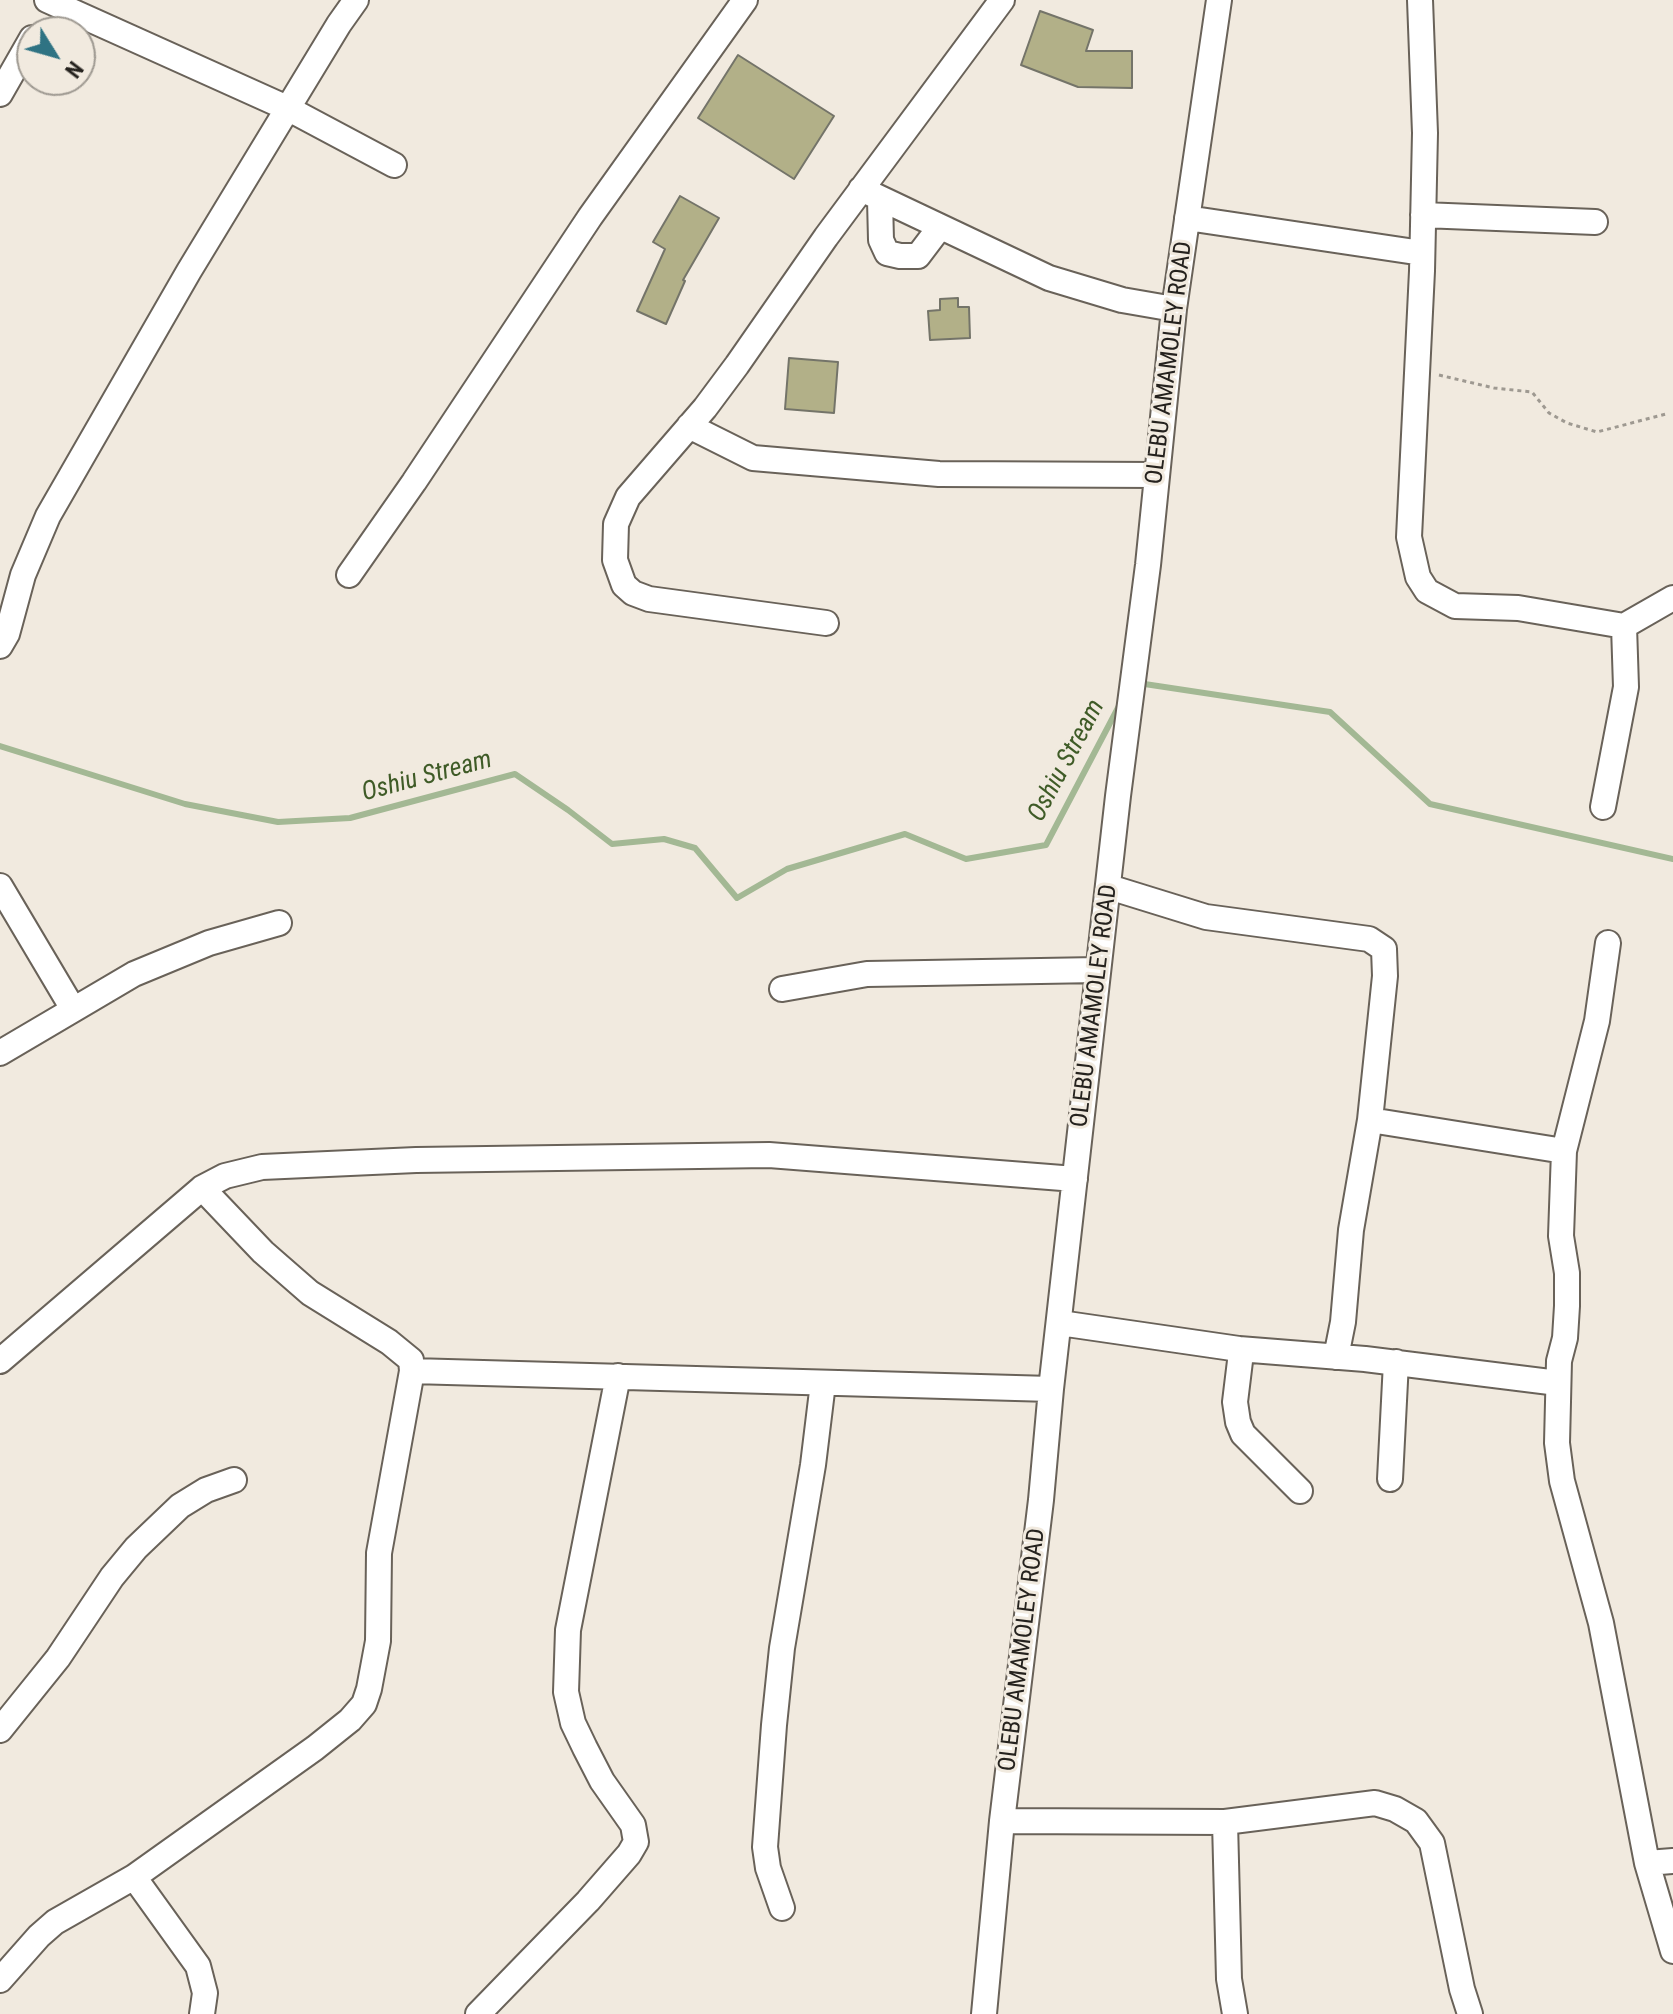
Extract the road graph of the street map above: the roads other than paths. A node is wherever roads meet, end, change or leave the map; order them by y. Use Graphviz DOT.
graph roads {
  1 [pos="356,0"];
  2 [pos="745,0"];
  3 [pos="1002,0"];
  4 [pos="1219,0"];
  5 [pos="1420,0"];
  6 [pos="51,1"];
  7 [pos="16,66"];
  8 [pos="0,94"];
  9 [pos="287,108"];
  10 [pos="394,165"];
  11 [pos="871,194"];
  12 [pos="1423,215"];
  13 [pos="1187,218"];
  14 [pos="1595,222"];
  15 [pos="940,227"];
  16 [pos="1422,253"];
  17 [pos="1174,309"];
  18 [pos="689,426"];
  19 [pos="1157,475"];
  20 [pos="349,575"];
  21 [pos="1673,598"];
  22 [pos="826,623"];
  23 [pos="1624,626"];
  24 [pos="0,646"];
  25 [pos="1603,807"];
  26 [pos="0,886"];
  27 [pos="1109,887"];
  28 [pos="279,923"];
  29 [pos="1608,943"];
  30 [pos="1098,970"];
  31 [pos="782,989"];
  32 [pos="73,1009"];
  33 [pos="0,1053"];
  34 [pos="1370,1120"];
  35 [pos="1564,1151"];
  36 [pos="1075,1179"];
  37 [pos="202,1188"];
  38 [pos="1060,1323"];
  39 [pos="1239,1349"];
  40 [pos="1336,1357"];
  41 [pos="0,1361"];
  42 [pos="1396,1362"];
  43 [pos="412,1371"];
  44 [pos="618,1376"];
  45 [pos="823,1383"];
  46 [pos="1558,1383"];
  47 [pos="1051,1389"];
  48 [pos="1390,1479"];
  49 [pos="234,1480"];
  50 [pos="1300,1491"];
  51 [pos="0,1730"];
  52 [pos="1002,1821"];
  53 [pos="1225,1822"];
  54 [pos="1673,1861"];
  55 [pos="1647,1863"];
  56 [pos="134,1877"];
  57 [pos="782,1908"];
  58 [pos="1673,1951"];
  59 [pos="0,1980"];
  60 [pos="202,2014"];
  61 [pos="478,2014"];
  62 [pos="984,2014"];
  63 [pos="1235,2014"];
  64 [pos="1470,2014"];
  1 -- 9 [label="street"];
  2 -- 20 [label="street"];
  3 -- 11 [label="street"];
  4 -- 13 [label="street, OLEBU AMAMOLEY ROAD"];
  5 -- 12 [label="street"];
  6 -- 9 [label="street"];
  7 -- 8 [label="street"];
  9 -- 10 [label="street"];
  9 -- 24 [label="street"];
  11 -- 15 [label="street"];
  11 -- 15 [label="street"];
  11 -- 18 [label="street"];
  12 -- 14 [label="street"];
  12 -- 16 [label="street"];
  13 -- 16 [label="street"];
  13 -- 17 [label="street, OLEBU AMAMOLEY ROAD"];
  15 -- 17 [label="street"];
  16 -- 23 [label="street"];
  17 -- 19 [label="street, OLEBU AMAMOLEY ROAD"];
  18 -- 19 [label="street"];
  18 -- 22 [label="street"];
  19 -- 27 [label="street, OLEBU AMAMOLEY ROAD"];
  21 -- 23 [label="street"];
  23 -- 25 [label="street"];
  26 -- 32 [label="street"];
  27 -- 30 [label="street, OLEBU AMAMOLEY ROAD"];
  27 -- 34 [label="street"];
  28 -- 32 [label="street"];
  29 -- 35 [label="street"];
  30 -- 31 [label="street"];
  30 -- 36 [label="street, OLEBU AMAMOLEY ROAD"];
  32 -- 33 [label="street"];
  34 -- 35 [label="street"];
  34 -- 40 [label="street"];
  35 -- 46 [label="street"];
  36 -- 37 [label="street"];
  36 -- 38 [label="street, OLEBU AMAMOLEY ROAD"];
  37 -- 41 [label="street"];
  37 -- 43 [label="street"];
  38 -- 39 [label="street"];
  38 -- 47 [label="street, OLEBU AMAMOLEY ROAD"];
  39 -- 40 [label="street"];
  39 -- 50 [label="street"];
  40 -- 42 [label="street"];
  42 -- 46 [label="street"];
  42 -- 48 [label="street"];
  43 -- 44 [label="street"];
  43 -- 56 [label="street"];
  44 -- 45 [label="street"];
  44 -- 61 [label="street"];
  45 -- 47 [label="street"];
  45 -- 57 [label="street"];
  46 -- 55 [label="street"];
  47 -- 52 [label="street, OLEBU AMAMOLEY ROAD"];
  49 -- 51 [label="street"];
  52 -- 53 [label="street"];
  52 -- 62 [label="street, OLEBU AMAMOLEY ROAD"];
  53 -- 63 [label="street"];
  53 -- 64 [label="street"];
  54 -- 55 [label="street"];
  55 -- 58 [label="street"];
  56 -- 59 [label="street"];
  56 -- 60 [label="street"];
}
